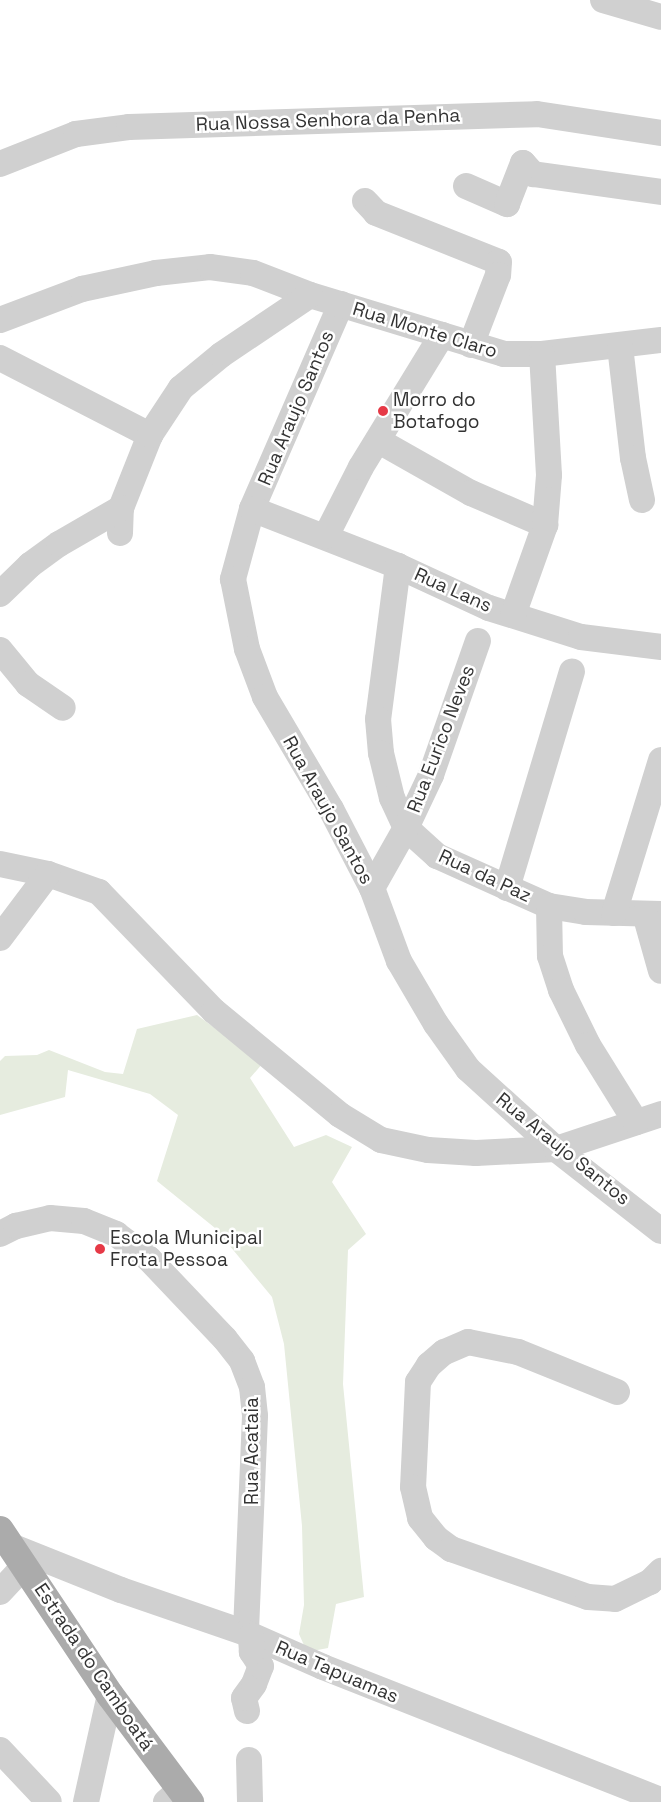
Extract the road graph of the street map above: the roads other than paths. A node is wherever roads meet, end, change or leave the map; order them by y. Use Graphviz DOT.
graph roads {
  1 [pos="606,0"];
  2 [pos="661,17"];
  3 [pos="661,133"];
  4 [pos="0,164"];
  5 [pos="466,186"];
  6 [pos="661,192"];
  7 [pos="365,201"];
  8 [pos="310,295"];
  9 [pos="341,304"];
  10 [pos="0,320"];
  11 [pos="442,334"];
  12 [pos="661,340"];
  13 [pos="471,345"];
  14 [pos="620,346"];
  15 [pos="542,354"];
  16 [pos="0,358"];
  17 [pos="150,435"];
  18 [pos="379,441"];
  19 [pos="642,500"];
  20 [pos="252,509"];
  21 [pos="545,525"];
  22 [pos="326,536"];
  23 [pos="398,566"];
  24 [pos="0,594"];
  25 [pos="513,615"];
  26 [pos="478,641"];
  27 [pos="661,647"];
  28 [pos="0,650"];
  29 [pos="572,672"];
  30 [pos="63,708"];
  31 [pos="661,760"];
  32 [pos="406,828"];
  33 [pos="0,864"];
  34 [pos="48,874"];
  35 [pos="372,888"];
  36 [pos="507,888"];
  37 [pos="550,906"];
  38 [pos="614,914"];
  39 [pos="653,914"];
  40 [pos="0,938"];
  41 [pos="661,971"];
  42 [pos="661,1114"];
  43 [pos="636,1122"];
  44 [pos="556,1149"];
  45 [pos="661,1231"];
  46 [pos="0,1234"];
  47 [pos="617,1392"];
  48 [pos="12,1547"];
  49 [pos="661,1571"];
  50 [pos="0,1592"];
  51 [pos="248,1634"];
  52 [pos="110,1694"];
  53 [pos="249,1698"];
  54 [pos="0,1750"];
  55 [pos="249,1760"];
  56 [pos="179,1798"];
  57 [pos="661,1800"];
  58 [pos="48,1802"];
  59 [pos="86,1802"];
  60 [pos="250,1802"];
  1 -- 2 [label="street"];
  3 -- 4 [label="street, Rua Nossa Senhora da Penha"];
  5 -- 6 [label="street"];
  7 -- 13 [label="street"];
  8 -- 9 [label="street, Rua Monte Claro"];
  8 -- 10 [label="street, Rua Monte Claro"];
  8 -- 17 [label="street"];
  9 -- 11 [label="street, Rua Monte Claro"];
  9 -- 20 [label="street, Rua Araujo Santos"];
  11 -- 13 [label="street, Rua Monte Claro"];
  11 -- 18 [label="street"];
  12 -- 14 [label="street, Rua Monte Claro"];
  13 -- 15 [label="street, Rua Monte Claro"];
  14 -- 15 [label="street, Rua Monte Claro"];
  14 -- 19 [label="street"];
  15 -- 21 [label="street"];
  16 -- 17 [label="street"];
  17 -- 24 [label="street"];
  18 -- 21 [label="street"];
  18 -- 22 [label="street"];
  20 -- 22 [label="street, Rua Lans"];
  20 -- 35 [label="street, Rua Araujo Santos"];
  21 -- 25 [label="street"];
  22 -- 23 [label="street, Rua Lans"];
  23 -- 25 [label="street, Rua Lans"];
  23 -- 32 [label="street, Rua da Paz"];
  25 -- 27 [label="street, Rua Lans"];
  26 -- 32 [label="street, Rua Eurico Neves"];
  28 -- 30 [label="street"];
  29 -- 36 [label="street"];
  31 -- 38 [label="street"];
  32 -- 35 [label="street, Rua Eurico Neves"];
  32 -- 36 [label="street, Rua da Paz"];
  33 -- 34 [label="street"];
  34 -- 40 [label="street"];
  34 -- 44 [label="street"];
  35 -- 44 [label="street, Rua Araujo Santos"];
  36 -- 37 [label="street, Rua da Paz"];
  37 -- 38 [label="street, Rua da Paz"];
  37 -- 43 [label="street"];
  38 -- 39 [label="street, Rua da Paz"];
  39 -- 41 [label="street"];
  42 -- 43 [label="street"];
  43 -- 44 [label="street"];
  44 -- 45 [label="street, Rua Araujo Santos"];
  46 -- 51 [label="street, Rua Acataia"];
  47 -- 49 [label="street"];
  48 -- 50 [label="street"];
  48 -- 51 [label="street, Rua Tapuamas"];
  48 -- 52 [label="main road, Estrada do Camboatá"];
  51 -- 53 [label="street, Rua Acataia"];
  51 -- 57 [label="street, Rua Tapuamas"];
  52 -- 56 [label="main road, Estrada do Camboatá"];
  52 -- 59 [label="street"];
  54 -- 58 [label="street"];
  55 -- 60 [label="street"];
}
